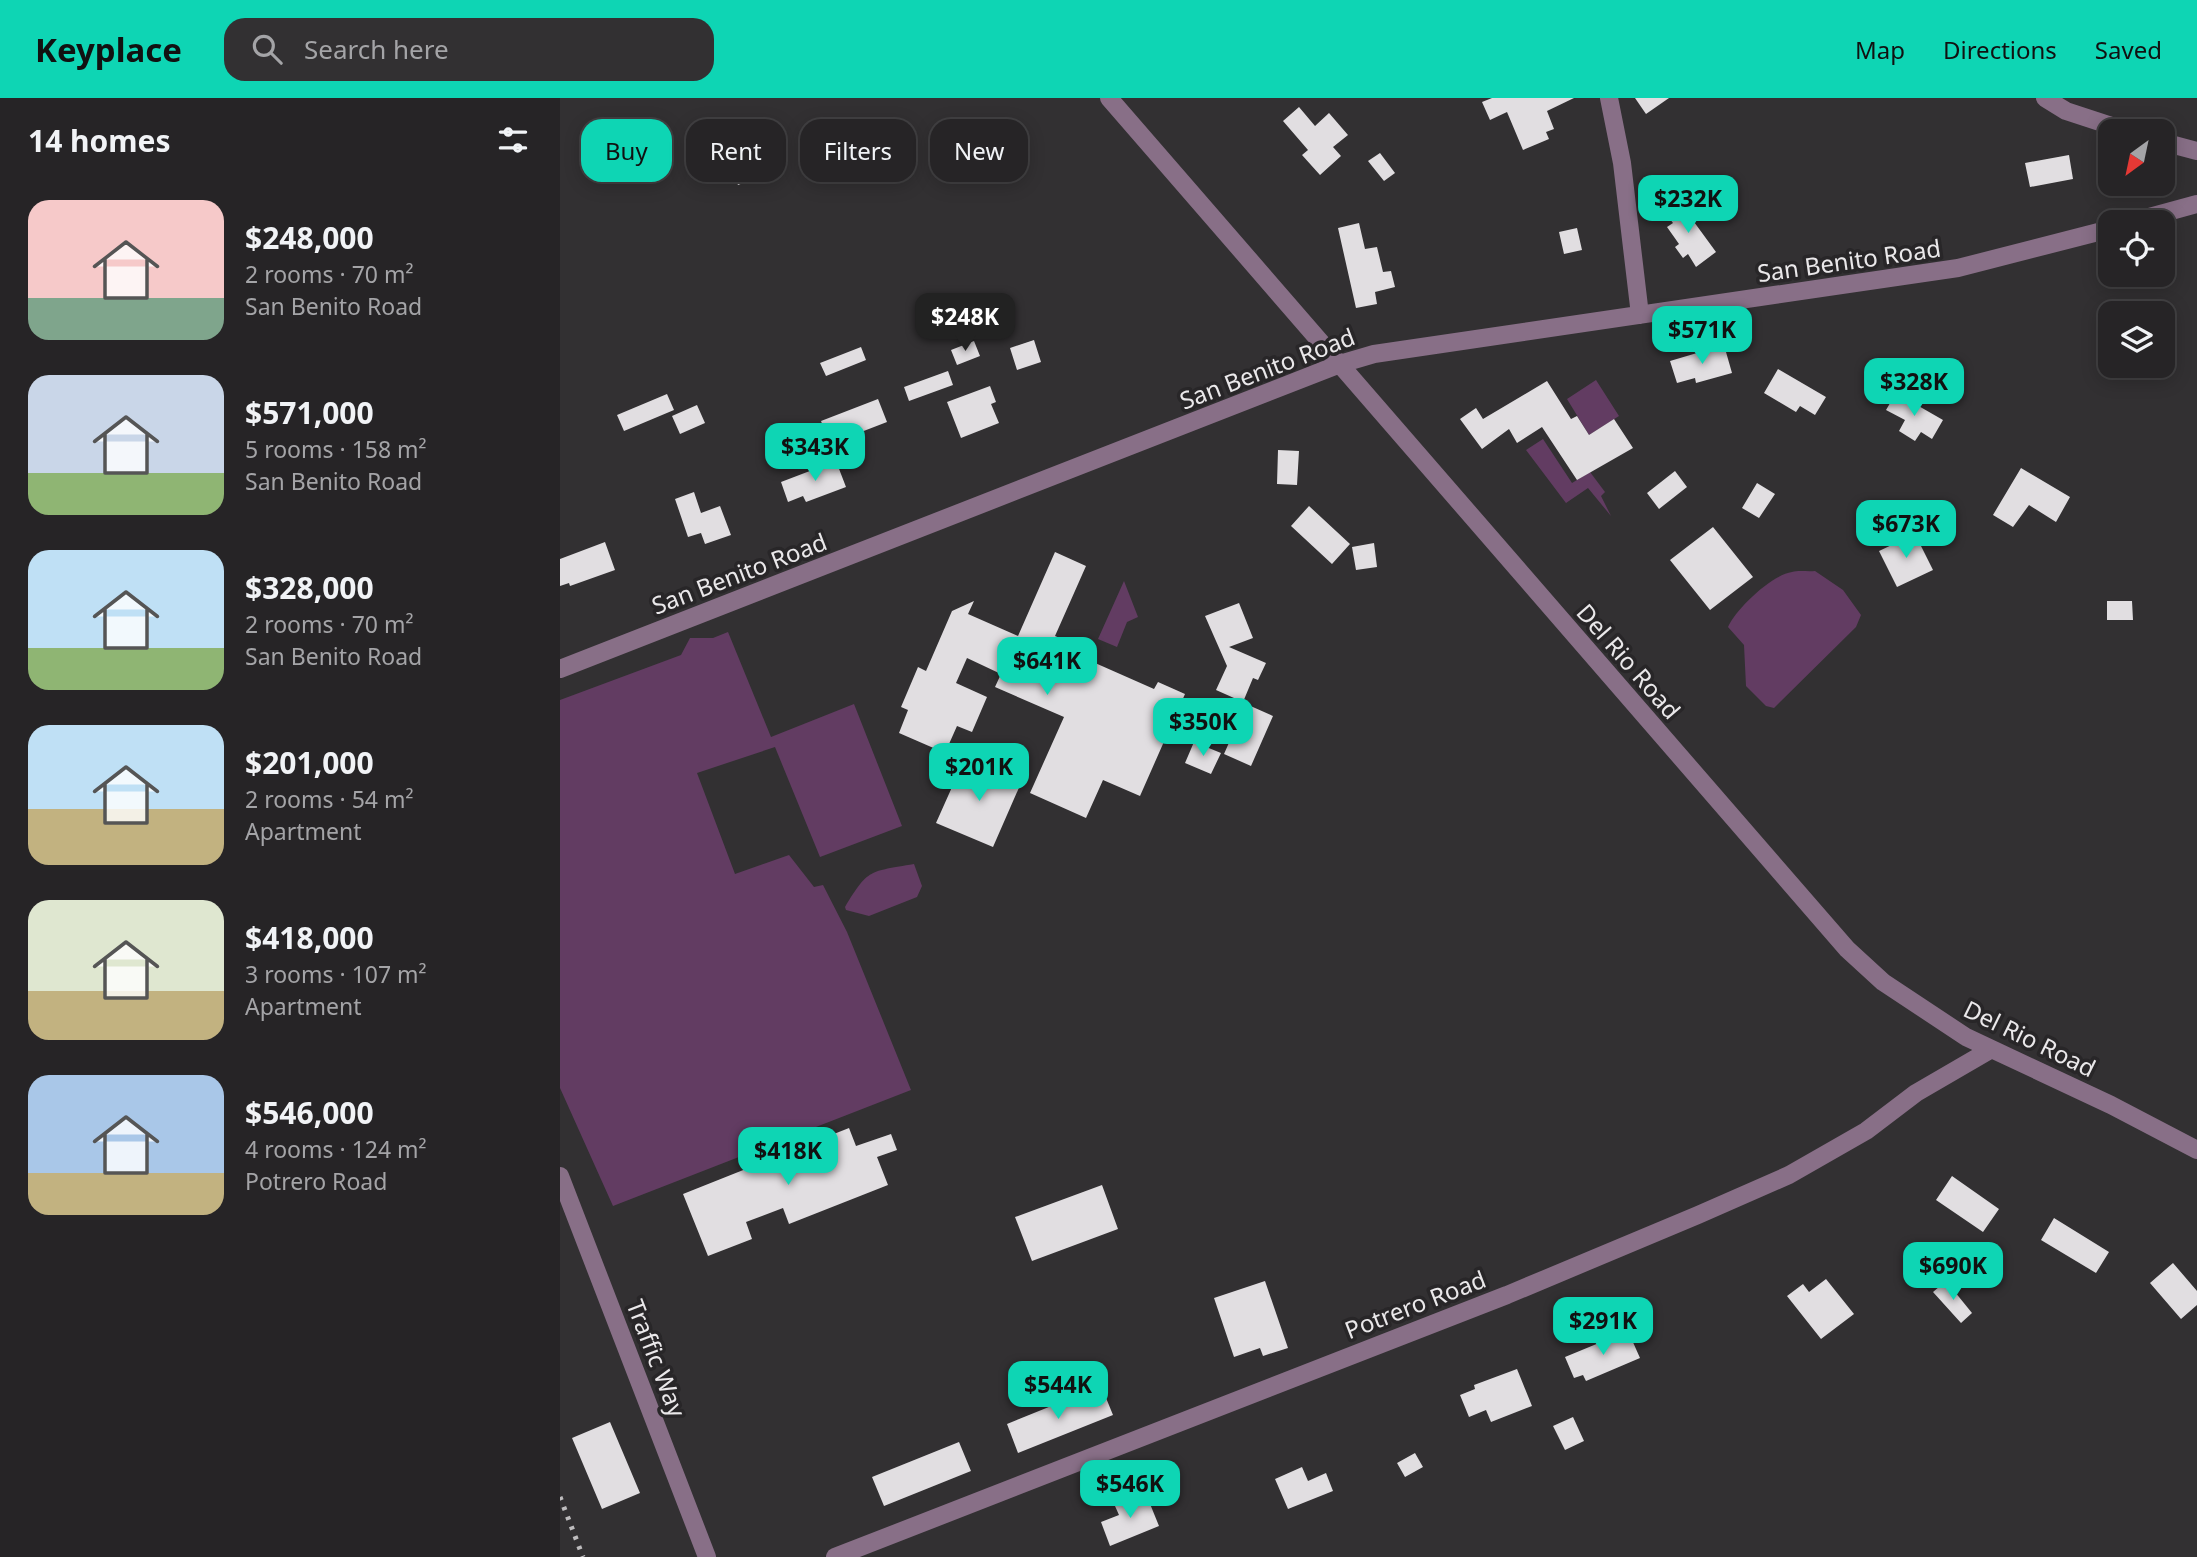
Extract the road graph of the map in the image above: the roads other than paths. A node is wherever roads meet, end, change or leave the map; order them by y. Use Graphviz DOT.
graph roads {
  1 [pos="1109,98"];
  2 [pos="1609,98"];
  3 [pos="2045,98"];
  4 [pos="2098,121"];
  5 [pos="2175,145"];
  6 [pos="2197,151"];
  7 [pos="2197,204"];
  8 [pos="2175,210"];
  9 [pos="2098,232"];
  10 [pos="1640,315"];
  11 [pos="1340,364"];
  12 [pos="560,669"];
  13 [pos="1990,1050"];
  14 [pos="2197,1150"];
  15 [pos="560,1176"];
  16 [pos="707,1557"];
  17 [pos="835,1557"];
  1 -- 11 [label="street, Del Rio Road"];
  2 -- 10 [label="street"];
  3 -- 4 [label="street"];
  5 -- 6 [label="street"];
  7 -- 8 [label="street"];
  9 -- 10 [label="street, San Benito Road"];
  10 -- 11 [label="street, San Benito Road"];
  11 -- 12 [label="street, San Benito Road"];
  11 -- 13 [label="street, Del Rio Road"];
  13 -- 14 [label="street, Del Rio Road"];
  13 -- 17 [label="street, Potrero Road"];
  15 -- 16 [label="street, Traffic Way"];
}
